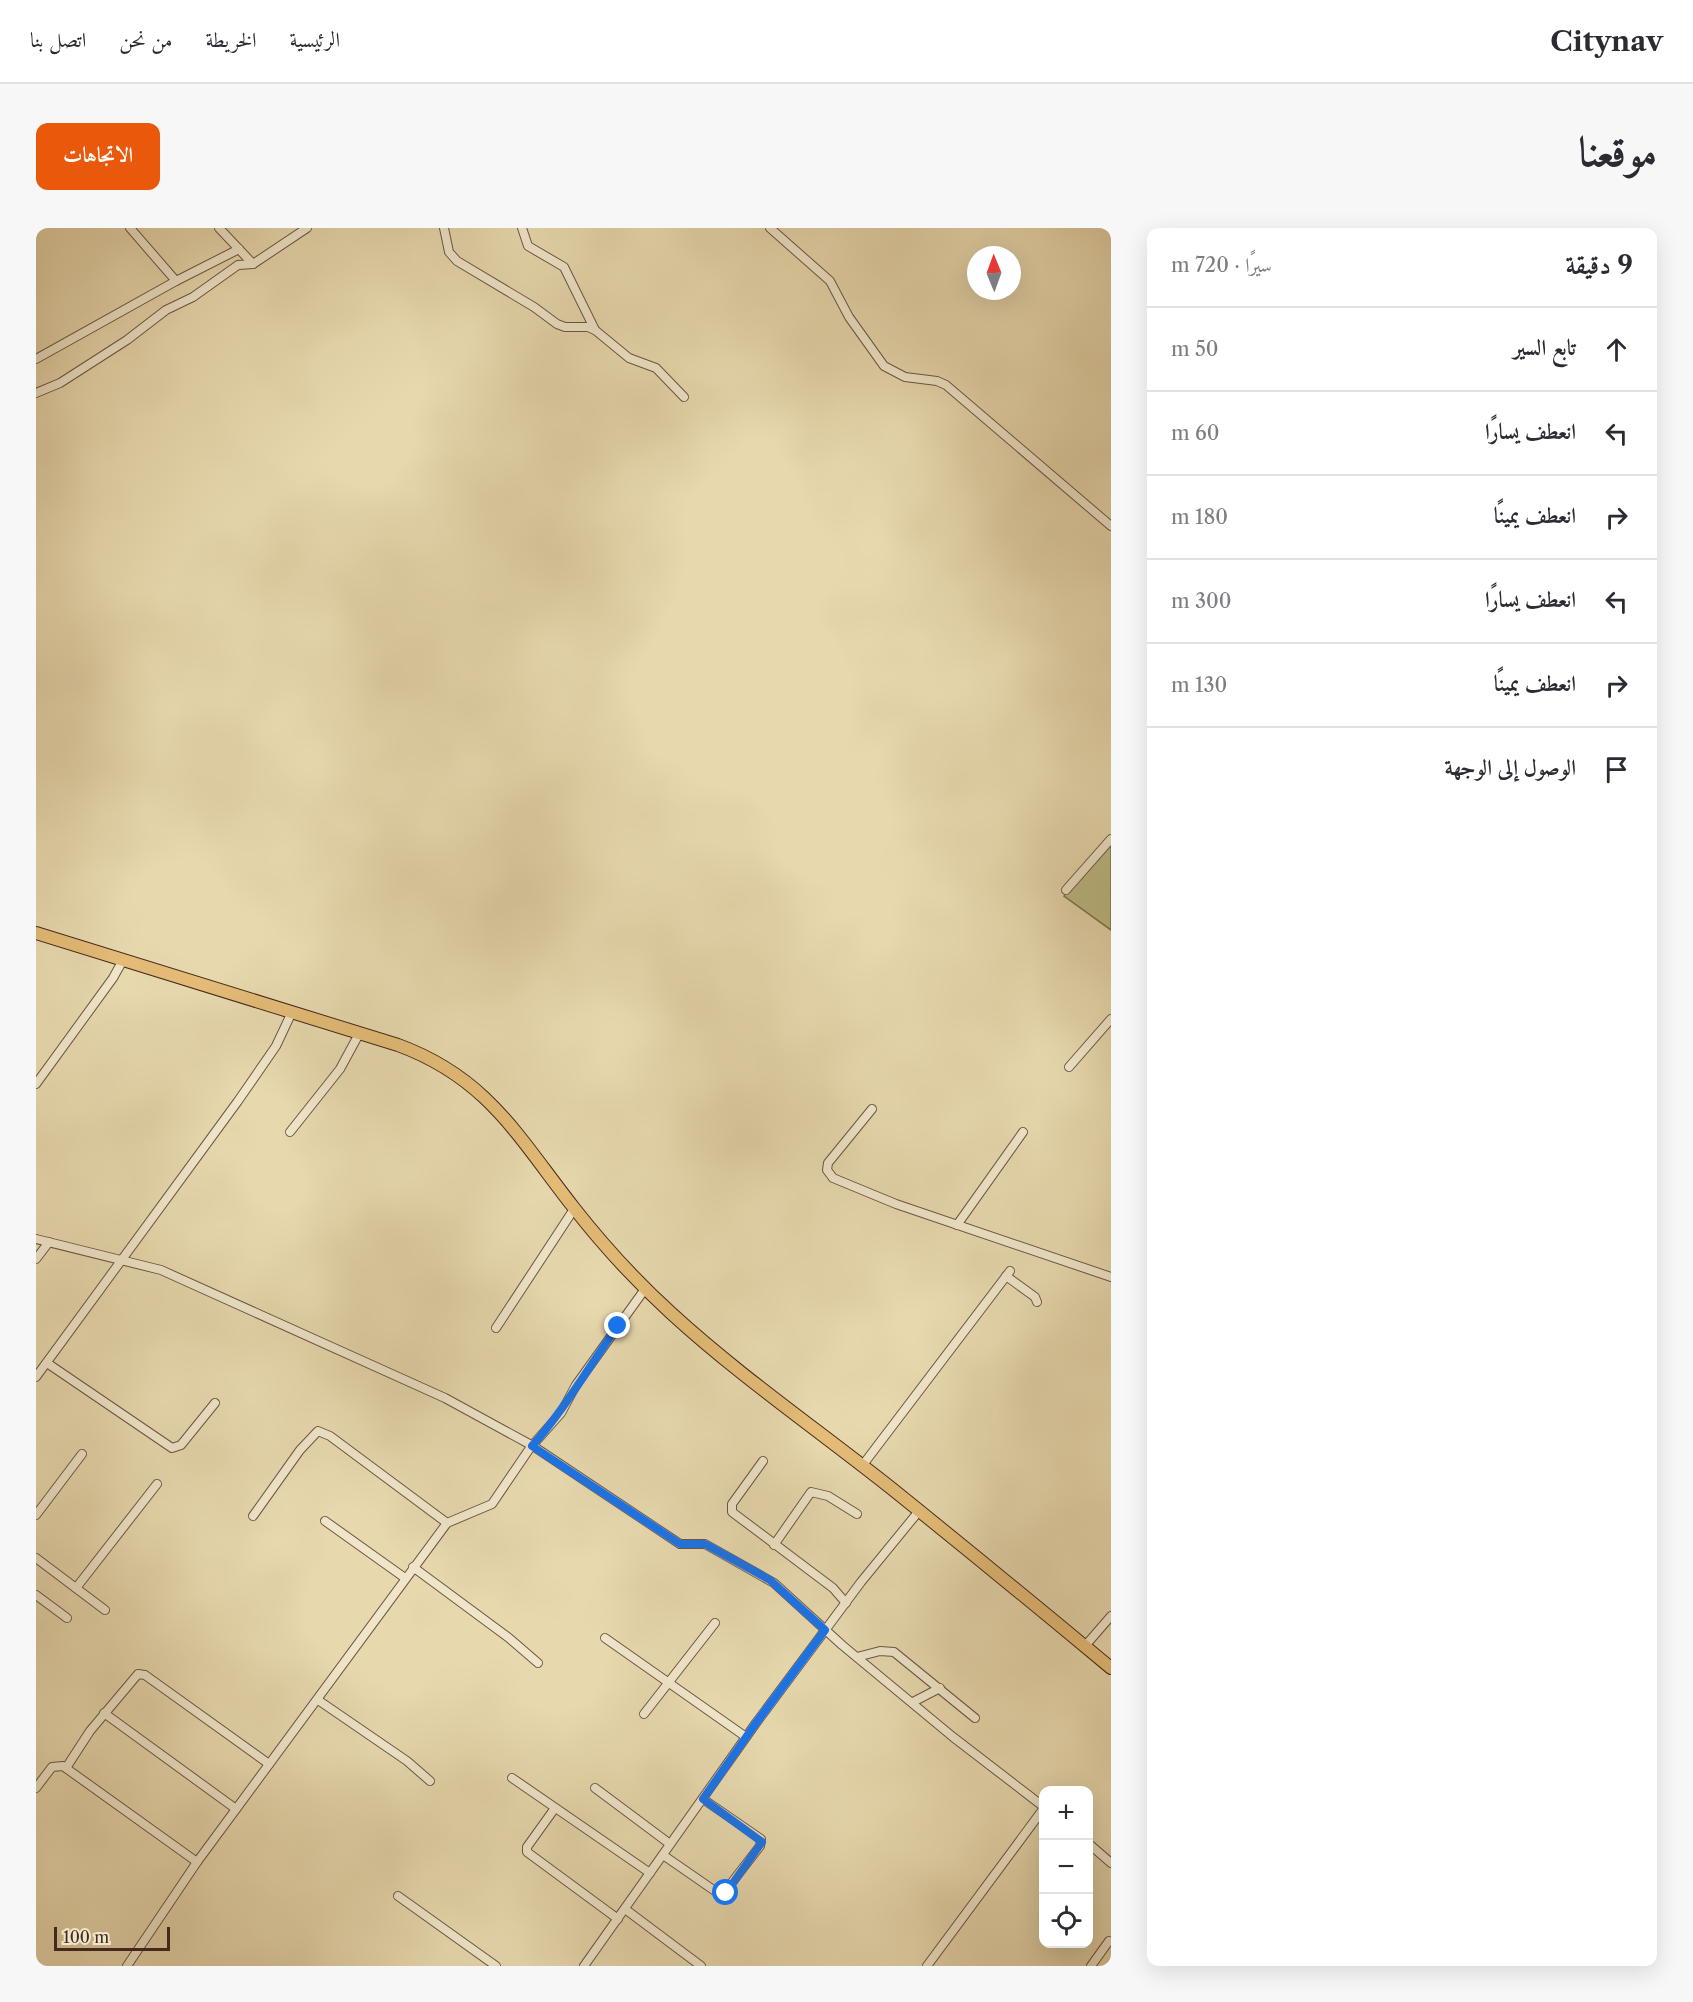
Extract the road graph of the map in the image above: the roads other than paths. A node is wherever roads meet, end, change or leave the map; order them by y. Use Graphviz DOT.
graph roads {
  1 [pos="130,228"];
  2 [pos="219,228"];
  3 [pos="308,228"];
  4 [pos="444,228"];
  5 [pos="522,228"];
  6 [pos="770,228"];
  7 [pos="239,249"];
  8 [pos="253,264"];
  9 [pos="176,280"];
  10 [pos="595,330"];
  11 [pos="36,359"];
  12 [pos="36,393"];
  13 [pos="684,397"];
  14 [pos="1111,526"];
  15 [pos="1111,838"];
  16 [pos="1066,890"];
  17 [pos="36,933"];
  18 [pos="123,960"];
  19 [pos="292,1012"];
  20 [pos="1111,1019"];
  21 [pos="359,1034"];
  22 [pos="1069,1066"];
  23 [pos="36,1084"];
  24 [pos="872,1109"];
  25 [pos="290,1132"];
  26 [pos="1023,1132"];
  27 [pos="574,1209"];
  28 [pos="957,1225"];
  29 [pos="36,1239"];
  30 [pos="49,1242"];
  31 [pos="36,1259"];
  32 [pos="120,1260"];
  33 [pos="1111,1277"];
  34 [pos="645,1289"];
  35 [pos="1037,1302"];
  36 [pos="496,1328"];
  37 [pos="47,1363"];
  38 [pos="36,1377"];
  39 [pos="215,1403"];
  40 [pos="532,1446"];
  41 [pos="82,1454"];
  42 [pos="763,1461"];
  43 [pos="862,1466"];
  44 [pos="158,1484"];
  45 [pos="919,1511"];
  46 [pos="857,1514"];
  47 [pos="36,1515"];
  48 [pos="253,1516"];
  49 [pos="325,1521"];
  50 [pos="447,1523"];
  51 [pos="774,1545"];
  52 [pos="36,1558"];
  53 [pos="413,1568"];
  54 [pos="405,1578"];
  55 [pos="76,1588"];
  56 [pos="36,1595"];
  57 [pos="846,1603"];
  58 [pos="105,1610"];
  59 [pos="1111,1616"];
  60 [pos="67,1618"];
  61 [pos="716,1623"];
  62 [pos="825,1630"];
  63 [pos="605,1638"];
  64 [pos="1084,1646"];
  65 [pos="857,1657"];
  66 [pos="538,1663"];
  67 [pos="1111,1668"];
  68 [pos="668,1682"];
  69 [pos="940,1688"];
  70 [pos="318,1700"];
  71 [pos="913,1702"];
  72 [pos="104,1713"];
  73 [pos="644,1714"];
  74 [pos="975,1718"];
  75 [pos="746,1737"];
  76 [pos="269,1764"];
  77 [pos="66,1768"];
  78 [pos="512,1778"];
  79 [pos="430,1781"];
  80 [pos="36,1788"];
  81 [pos="595,1788"];
  82 [pos="703,1799"];
  83 [pos="1039,1803"];
  84 [pos="555,1808"];
  85 [pos="236,1809"];
  86 [pos="1039,1814"];
  87 [pos="670,1844"];
  88 [pos="1093,1847"];
  89 [pos="663,1855"];
  90 [pos="198,1862"];
  91 [pos="1111,1863"];
  92 [pos="650,1874"];
  93 [pos="398,1896"];
  94 [pos="625,1910"];
  95 [pos="618,1919"];
  96 [pos="1109,1941"];
  97 [pos="1093,1965"];
  98 [pos="127,1966"];
  99 [pos="496,1966"];
  100 [pos="584,1966"];
  101 [pos="701,1966"];
  102 [pos="927,1966"];
  1 -- 9 [label="street"];
  2 -- 7 [label="street"];
  3 -- 8 [label="street"];
  4 -- 10 [label="street"];
  5 -- 10 [label="street"];
  6 -- 14 [label="street"];
  7 -- 8 [label="street"];
  7 -- 9 [label="street"];
  8 -- 12 [label="street"];
  9 -- 11 [label="street"];
  10 -- 13 [label="street"];
  15 -- 16 [label="street"];
  17 -- 18 [label="main road"];
  18 -- 19 [label="main road"];
  18 -- 23 [label="street"];
  19 -- 21 [label="main road"];
  19 -- 32 [label="street"];
  20 -- 22 [label="street"];
  21 -- 25 [label="street"];
  21 -- 27 [label="main road"];
  24 -- 28 [label="street"];
  26 -- 28 [label="street"];
  27 -- 34 [label="main road"];
  27 -- 36 [label="street"];
  28 -- 33 [label="street"];
  29 -- 30 [label="street"];
  30 -- 31 [label="street"];
  30 -- 32 [label="street"];
  32 -- 37 [label="street"];
  32 -- 40 [label="street"];
  34 -- 40 [label="street"];
  34 -- 43 [label="main road"];
  35 -- 43 [label="street"];
  37 -- 38 [label="street"];
  37 -- 39 [label="street"];
  40 -- 50 [label="street"];
  40 -- 62 [label="street"];
  41 -- 47 [label="street"];
  42 -- 51 [label="street"];
  43 -- 45 [label="main road"];
  44 -- 55 [label="street"];
  45 -- 57 [label="street"];
  45 -- 64 [label="main road"];
  46 -- 51 [label="street"];
  48 -- 50 [label="street"];
  49 -- 54 [label="street"];
  50 -- 53 [label="street"];
  51 -- 57 [label="street"];
  52 -- 55 [label="street"];
  53 -- 54 [label="street"];
  53 -- 66 [label="street"];
  54 -- 70 [label="street"];
  55 -- 58 [label="street"];
  56 -- 60 [label="street"];
  57 -- 62 [label="street"];
  59 -- 64 [label="street"];
  61 -- 68 [label="street"];
  62 -- 65 [label="street"];
  62 -- 75 [label="street"];
  63 -- 68 [label="street"];
  64 -- 67 [label="main road"];
  65 -- 69 [label="street"];
  65 -- 71 [label="street"];
  68 -- 73 [label="street"];
  68 -- 75 [label="street"];
  69 -- 71 [label="street"];
  69 -- 74 [label="street"];
  70 -- 76 [label="street"];
  70 -- 79 [label="street"];
  71 -- 83 [label="street"];
  72 -- 76 [label="street"];
  72 -- 77 [label="street"];
  72 -- 85 [label="street"];
  75 -- 82 [label="street"];
  76 -- 85 [label="street"];
  77 -- 80 [label="street"];
  77 -- 90 [label="street"];
  78 -- 84 [label="street"];
  81 -- 87 [label="street"];
  82 -- 87 [label="street"];
  82 -- 89 [label="street"];
  84 -- 92 [label="street"];
  84 -- 95 [label="street"];
  85 -- 90 [label="street"];
  86 -- 102 [label="street"];
  87 -- 89 [label="street"];
  88 -- 91 [label="street"];
  89 -- 92 [label="street"];
  90 -- 98 [label="street"];
  92 -- 94 [label="street"];
  93 -- 99 [label="street"];
  94 -- 95 [label="street"];
  94 -- 101 [label="street"];
  95 -- 100 [label="street"];
  96 -- 97 [label="street"];
}
